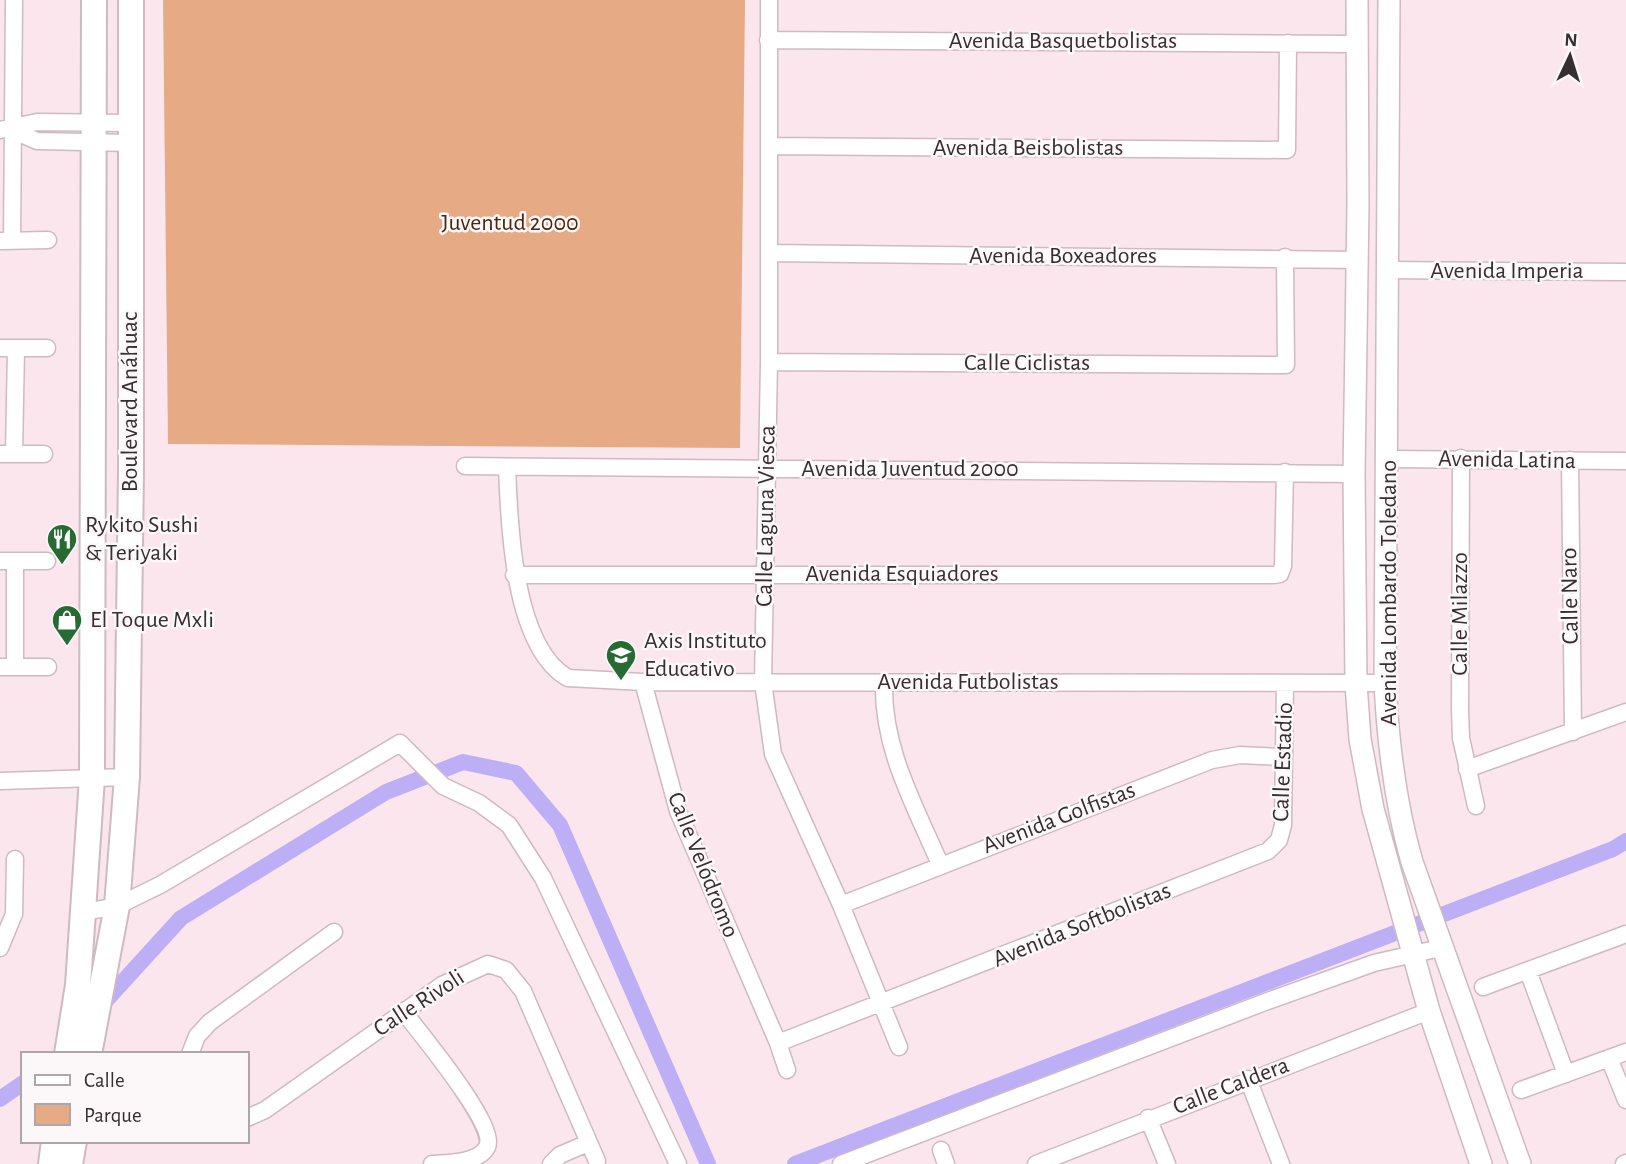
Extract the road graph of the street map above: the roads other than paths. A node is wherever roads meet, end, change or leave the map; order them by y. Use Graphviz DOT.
graph roads {
  1 [pos="14,0"];
  2 [pos="94,0"];
  3 [pos="131,0"];
  4 [pos="769,0"];
  5 [pos="1357,0"];
  6 [pos="1389,0"];
  7 [pos="768,40"];
  8 [pos="1288,43"];
  9 [pos="7,48"];
  10 [pos="1357,49"];
  11 [pos="6,130"];
  12 [pos="93,133"];
  13 [pos="130,133"];
  14 [pos="1389,136"];
  15 [pos="769,146"];
  16 [pos="1358,204"];
  17 [pos="48,240"];
  18 [pos="6,241"];
  19 [pos="769,253"];
  20 [pos="1285,257"];
  21 [pos="1358,260"];
  22 [pos="1388,271"];
  23 [pos="1626,272"];
  24 [pos="8,348"];
  25 [pos="47,348"];
  26 [pos="769,362"];
  27 [pos="7,454"];
  28 [pos="44,454"];
  29 [pos="1461,458"];
  30 [pos="1389,459"];
  31 [pos="1570,460"];
  32 [pos="1626,461"];
  33 [pos="465,466"];
  34 [pos="507,467"];
  35 [pos="767,468"];
  36 [pos="1284,472"];
  37 [pos="1354,474"];
  38 [pos="7,561"];
  39 [pos="47,561"];
  40 [pos="765,573"];
  41 [pos="514,575"];
  42 [pos="8,667"];
  43 [pos="48,667"];
  44 [pos="643,682"];
  45 [pos="763,682"];
  46 [pos="884,682"];
  47 [pos="1285,683"];
  48 [pos="1385,683"];
  49 [pos="1356,684"];
  50 [pos="1626,712"];
  51 [pos="1573,732"];
  52 [pos="1283,757"];
  53 [pos="1467,769"];
  54 [pos="127,777"];
  55 [pos="92,778"];
  56 [pos="0,780"];
  57 [pos="1476,806"];
  58 [pos="1279,840"];
  59 [pos="15,859"];
  60 [pos="940,864"];
  61 [pos="7,891"];
  62 [pos="841,905"];
  63 [pos="117,906"];
  64 [pos="85,912"];
  65 [pos="334,932"];
  66 [pos="1626,934"];
  67 [pos="1438,942"];
  68 [pos="1412,947"];
  69 [pos="0,948"];
  70 [pos="1528,971"];
  71 [pos="1483,987"];
  72 [pos="881,1005"];
  73 [pos="403,1011"];
  74 [pos="1429,1012"];
  75 [pos="778,1043"];
  76 [pos="899,1046"];
  77 [pos="67,1052"];
  78 [pos="89,1052"];
  79 [pos="191,1052"];
  80 [pos="1626,1052"];
  81 [pos="1609,1058"];
  82 [pos="787,1070"];
  83 [pos="1566,1074"];
  84 [pos="1248,1079"];
  85 [pos="1521,1090"];
  86 [pos="1626,1100"];
  87 [pos="248,1117"];
  88 [pos="1148,1118"];
  89 [pos="54,1143"];
  90 [pos="74,1143"];
  91 [pos="588,1143"];
  92 [pos="597,1161"];
  93 [pos="51,1164"];
  94 [pos="70,1164"];
  95 [pos="432,1164"];
  96 [pos="551,1164"];
  97 [pos="678,1164"];
  98 [pos="841,1164"];
  99 [pos="1036,1164"];
  100 [pos="1167,1164"];
  101 [pos="1281,1164"];
  102 [pos="1481,1164"];
  103 [pos="1520,1164"];
  1 -- 9 [label="street"];
  2 -- 12 [label="main road, Boulevard Anáhuac"];
  3 -- 13 [label="main road, Boulevard Anáhuac"];
  4 -- 7 [label="street, Calle Laguna Viesca"];
  5 -- 10 [label="main road, Avenida Lombardo Toledano"];
  6 -- 14 [label="main road, Avenida Lombardo Toledano"];
  7 -- 8 [label="street, Avenida Basquetbolistas"];
  7 -- 15 [label="street, Calle Laguna Viesca"];
  8 -- 10 [label="street, Avenida Basquetbolistas"];
  8 -- 15 [label="street, Avenida Beisbolistas"];
  9 -- 11 [label="street"];
  10 -- 14 [label="main road"];
  10 -- 16 [label="main road, Avenida Lombardo Toledano"];
  11 -- 12 [label="street"];
  11 -- 18 [label="street"];
  12 -- 13 [label="street"];
  12 -- 55 [label="main road, Boulevard Anáhuac"];
  13 -- 54 [label="main road, Boulevard Anáhuac"];
  14 -- 22 [label="main road, Avenida Lombardo Toledano"];
  15 -- 19 [label="street, Calle Laguna Viesca"];
  16 -- 21 [label="main road, Avenida Lombardo Toledano"];
  16 -- 22 [label="main road"];
  17 -- 18 [label="street"];
  19 -- 20 [label="street, Avenida Boxeadores"];
  19 -- 26 [label="street, Calle Laguna Viesca"];
  20 -- 21 [label="street, Avenida Boxeadores"];
  20 -- 26 [label="street, Calle Ciclistas"];
  21 -- 37 [label="main road, Avenida Lombardo Toledano"];
  22 -- 23 [label="street, Avenida Imperia"];
  22 -- 30 [label="main road, Avenida Lombardo Toledano"];
  24 -- 25 [label="street"];
  24 -- 27 [label="street"];
  26 -- 35 [label="street, Calle Laguna Viesca"];
  27 -- 28 [label="street"];
  29 -- 30 [label="street, Avenida Latina"];
  29 -- 31 [label="street, Avenida Latina"];
  29 -- 53 [label="street, Calle Milazzo"];
  30 -- 48 [label="main road, Avenida Lombardo Toledano"];
  31 -- 32 [label="street, Avenida Latina"];
  31 -- 51 [label="street, Calle Naro"];
  33 -- 34 [label="street, Avenida Juventud 2000"];
  34 -- 35 [label="street, Avenida Juventud 2000"];
  34 -- 41 [label="street"];
  35 -- 36 [label="street, Avenida Juventud 2000"];
  35 -- 40 [label="street, Calle Laguna Viesca"];
  36 -- 37 [label="street, Avenida Juventud 2000"];
  36 -- 40 [label="street, Avenida Esquiadores"];
  37 -- 49 [label="main road, Avenida Lombardo Toledano"];
  38 -- 39 [label="street"];
  38 -- 42 [label="street"];
  40 -- 41 [label="street, Avenida Esquiadores"];
  40 -- 45 [label="street, Calle Laguna Viesca"];
  41 -- 44 [label="street, Avenida Futbolistas"];
  42 -- 43 [label="street"];
  44 -- 45 [label="street, Avenida Futbolistas"];
  44 -- 75 [label="street, Calle Velódromo"];
  45 -- 46 [label="street, Avenida Futbolistas"];
  45 -- 62 [label="street, Calle Laguna Viesca"];
  46 -- 47 [label="street, Avenida Futbolistas"];
  46 -- 60 [label="street"];
  47 -- 49 [label="street, Avenida Futbolistas"];
  47 -- 52 [label="street, Calle Estadio"];
  48 -- 49 [label="street, Avenida Futbolistas"];
  48 -- 67 [label="main road, Avenida Lombardo Toledano"];
  49 -- 68 [label="main road, Avenida Lombardo Toledano"];
  50 -- 51 [label="street"];
  51 -- 53 [label="street"];
  52 -- 58 [label="street, Calle Estadio"];
  52 -- 60 [label="street, Avenida Golfistas"];
  53 -- 57 [label="street, Calle Milazzo"];
  54 -- 55 [label="street"];
  54 -- 63 [label="main road, Boulevard Anáhuac"];
  55 -- 56 [label="street"];
  55 -- 64 [label="main road, Boulevard Anáhuac"];
  58 -- 72 [label="street, Avenida Softbolistas"];
  59 -- 61 [label="street"];
  60 -- 62 [label="street, Avenida Golfistas"];
  61 -- 69 [label="street"];
  62 -- 72 [label="street, Calle Laguna Viesca"];
  63 -- 64 [label="street"];
  63 -- 78 [label="main road, Boulevard Anáhuac"];
  63 -- 97 [label="street"];
  64 -- 77 [label="main road, Boulevard Anáhuac"];
  65 -- 79 [label="street"];
  66 -- 70 [label="street"];
  67 -- 68 [label="street"];
  67 -- 103 [label="main road, Avenida Lombardo Toledano"];
  68 -- 74 [label="main road, Avenida Lombardo Toledano"];
  68 -- 98 [label="street"];
  70 -- 71 [label="street"];
  70 -- 83 [label="street"];
  72 -- 75 [label="street"];
  72 -- 76 [label="street, Calle Laguna Viesca"];
  73 -- 87 [label="street, Calle Rivoli"];
  73 -- 91 [label="street, Calle Rivoli"];
  73 -- 95 [label="street"];
  74 -- 84 [label="street, Calle Caldera"];
  74 -- 102 [label="main road, Avenida Lombardo Toledano"];
  75 -- 82 [label="street, Calle Velódromo"];
  80 -- 81 [label="street"];
  81 -- 83 [label="street"];
  81 -- 86 [label="street"];
  83 -- 85 [label="street"];
  84 -- 88 [label="street, Calle Caldera"];
  84 -- 101 [label="street"];
  88 -- 99 [label="street, Calle Caldera"];
  88 -- 100 [label="street"];
  89 -- 93 [label="main road"];
  90 -- 94 [label="main road"];
  91 -- 92 [label="street, Calle Rivoli"];
  91 -- 96 [label="street"];
}
